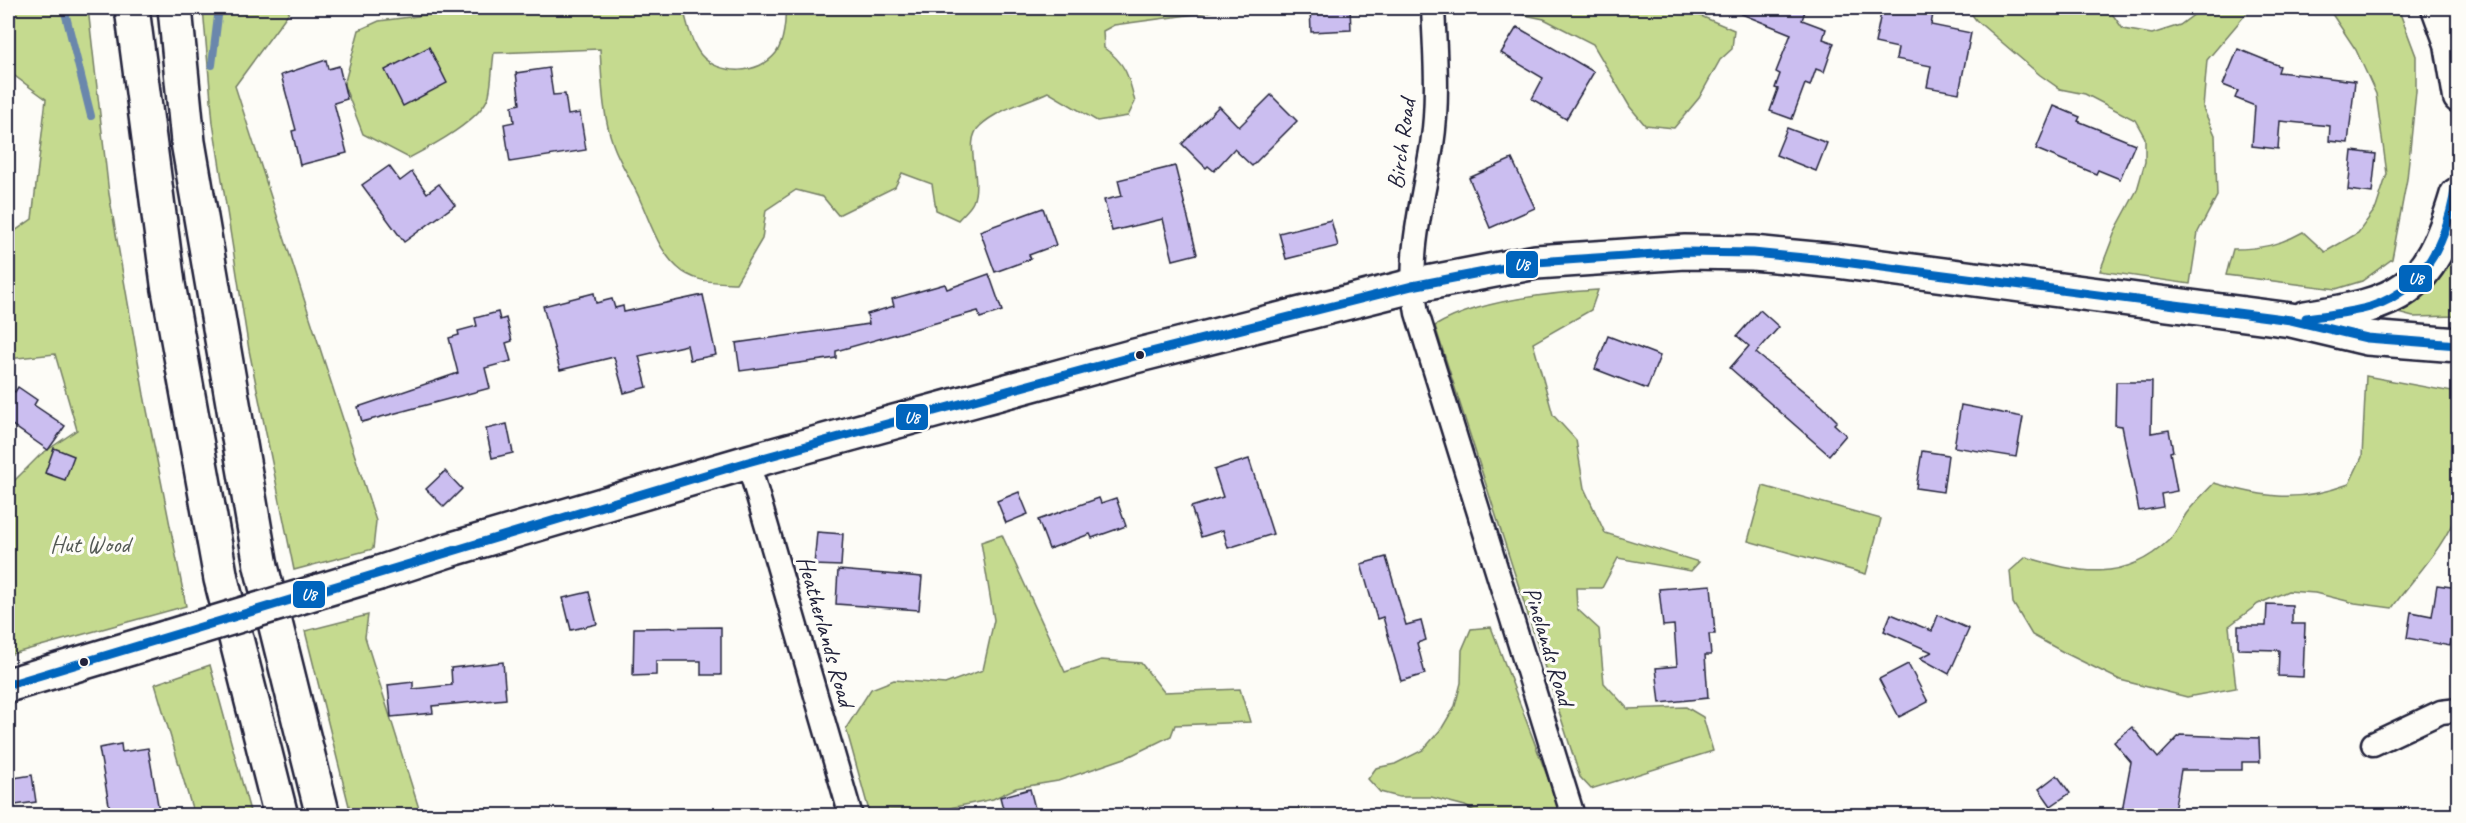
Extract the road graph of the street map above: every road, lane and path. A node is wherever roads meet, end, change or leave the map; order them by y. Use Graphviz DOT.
graph roads {
  1 [pos="132,8"];
  2 [pos="175,8"];
  3 [pos="1433,8"];
  4 [pos="2436,8"];
  5 [pos="2458,98"];
  6 [pos="2458,193"];
  7 [pos="1412,286"];
  8 [pos="2291,320"];
  9 [pos="2458,345"];
  10 [pos="748,462"];
  11 [pos="8,685"];
  12 [pos="2458,710"];
  13 [pos="2373,744"];
  14 [pos="281,816"];
  15 [pos="323,816"];
  16 [pos="851,816"];
  17 [pos="1574,816"];
  1 -- 14 [label="main road"];
  2 -- 15 [label="main road"];
  3 -- 7 [label="street, Birch Road"];
  4 -- 5 [label="street"];
  6 -- 8 [label="main road"];
  7 -- 8 [label="main road"];
  7 -- 10 [label="main road"];
  7 -- 17 [label="street, Pinelands Road"];
  8 -- 9 [label="main road"];
  10 -- 11 [label="main road, bridge"];
  10 -- 16 [label="street, Heatherlands Road"];
  12 -- 13 [label="street"];
}
